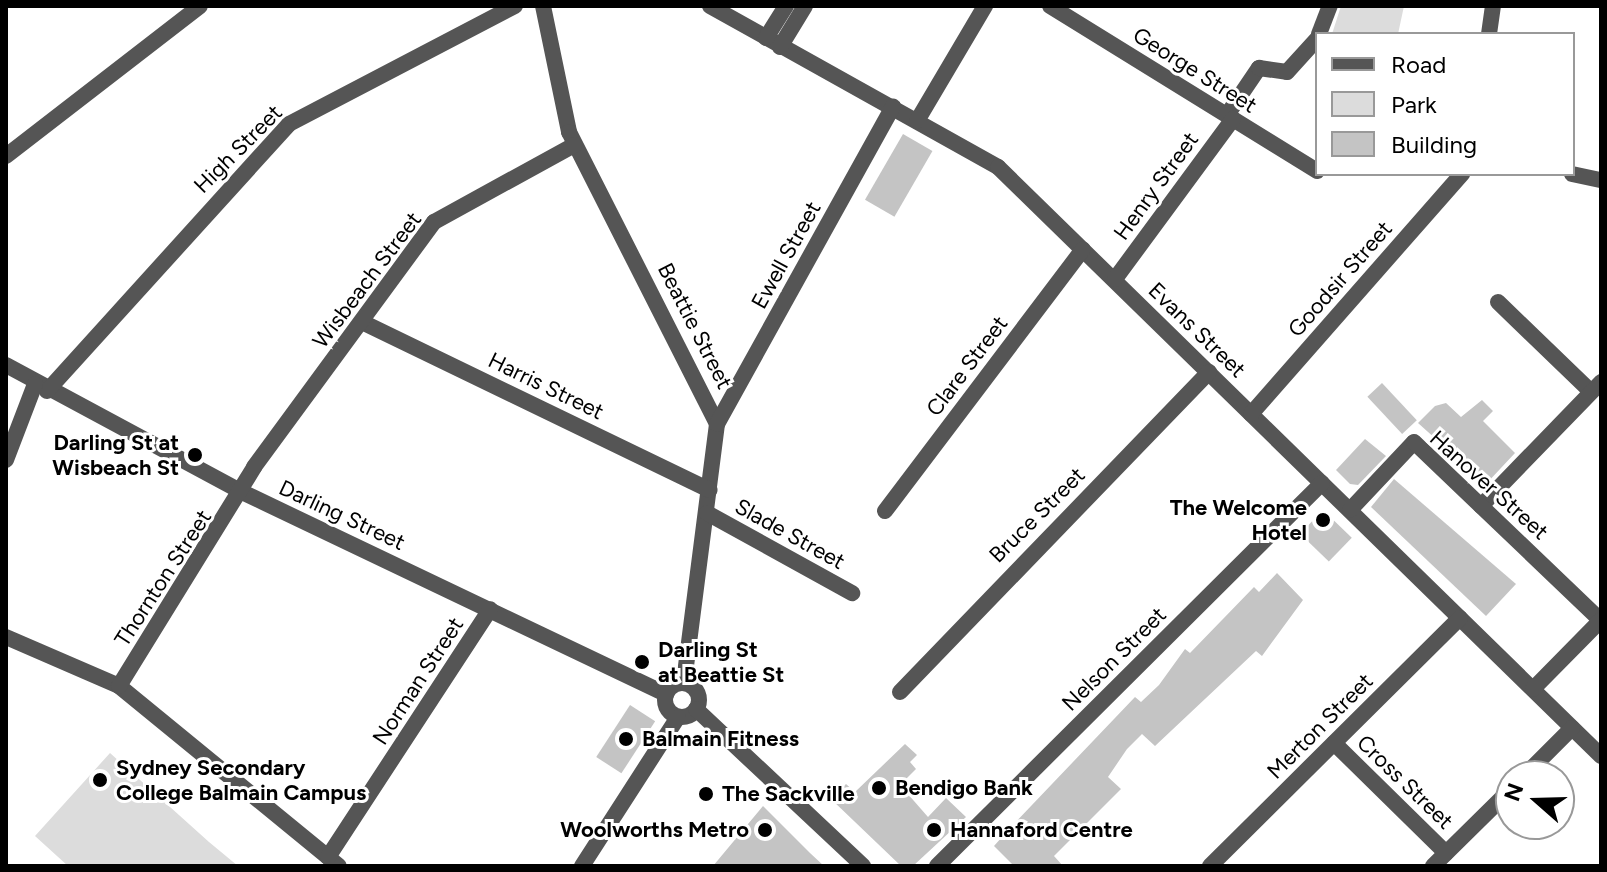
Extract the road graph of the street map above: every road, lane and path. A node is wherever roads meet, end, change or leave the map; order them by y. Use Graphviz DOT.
graph roads {
  1 [pos="200,6"];
  2 [pos="515,6"];
  3 [pos="543,6"];
  4 [pos="710,6"];
  5 [pos="786,6"];
  6 [pos="805,6"];
  7 [pos="985,6"];
  8 [pos="1050,6"];
  9 [pos="1330,6"];
  10 [pos="1493,6"];
  11 [pos="1320,32"];
  12 [pos="1489,32"];
  13 [pos="1315,39"];
  14 [pos="773,42"];
  15 [pos="893,107"];
  16 [pos="1230,117"];
  17 [pos="917,121"];
  18 [pos="574,145"];
  19 [pos="6,156"];
  20 [pos="1315,170"];
  21 [pos="1575,175"];
  22 [pos="1460,176"];
  23 [pos="1601,180"];
  24 [pos="1083,249"];
  25 [pos="1115,279"];
  26 [pos="1498,302"];
  27 [pos="362,322"];
  28 [pos="6,365"];
  29 [pos="1209,372"];
  30 [pos="1595,386"];
  31 [pos="41,388"];
  32 [pos="1251,414"];
  33 [pos="717,424"];
  34 [pos="6,460"];
  35 [pos="1322,483"];
  36 [pos="710,490"];
  37 [pos="242,492"];
  38 [pos="1481,506"];
  39 [pos="1350,510"];
  40 [pos="885,511"];
  41 [pos="707,513"];
  42 [pos="852,593"];
  43 [pos="490,609"];
  44 [pos="1460,618"];
  45 [pos="1601,620"];
  46 [pos="6,637"];
  47 [pos="684,683"];
  48 [pos="119,686"];
  49 [pos="1533,689"];
  50 [pos="900,692"];
  51 [pos="666,694"];
  52 [pos="696,709"];
  53 [pos="678,717"];
  54 [pos="1572,728"];
  55 [pos="1334,743"];
  56 [pos="1601,756"];
  57 [pos="1540,760"];
  58 [pos="1495,805"];
  59 [pos="1446,853"];
  60 [pos="333,861"];
  61 [pos="582,866"];
  62 [pos="863,866"];
  63 [pos="937,866"];
  64 [pos="1210,866"];
  65 [pos="1433,866"];
  1 -- 19 [label="street"];
  2 -- 31 [label="street, High Street"];
  3 -- 18 [label="street, Beattie Street"];
  4 -- 14 [label="street, Evans Street"];
  5 -- 14 [label="street"];
  6 -- 14 [label="street"];
  7 -- 17 [label="street"];
  8 -- 16 [label="street, George Street"];
  9 -- 11 [label="street"];
  10 -- 12 [label="street"];
  13 -- 16 [label="street, Henry Street"];
  14 -- 15 [label="street, Evans Street"];
  15 -- 17 [label="street, Evans Street"];
  15 -- 33 [label="street, Ewell Street"];
  16 -- 20 [label="street, George Street"];
  16 -- 25 [label="street, Henry Street"];
  17 -- 24 [label="street, Evans Street"];
  18 -- 27 [label="street, Wisbeach Street"];
  18 -- 33 [label="street, Beattie Street"];
  21 -- 23 [label="street"];
  22 -- 32 [label="street, Goodsir Street"];
  24 -- 25 [label="street, Evans Street"];
  24 -- 40 [label="street, Clare Street"];
  25 -- 29 [label="street, Evans Street"];
  26 -- 30 [label="street"];
  27 -- 36 [label="street, Harris Street"];
  27 -- 37 [label="street, Wisbeach Street"];
  28 -- 31 [label="street, Darling Street"];
  29 -- 32 [label="street, Evans Street"];
  29 -- 50 [label="street, Bruce Street"];
  30 -- 38 [label="street"];
  31 -- 34 [label="street"];
  31 -- 37 [label="street, Darling Street"];
  32 -- 35 [label="street, Evans Street"];
  33 -- 36 [label="street, Beattie Street"];
  35 -- 39 [label="street, Evans Street"];
  35 -- 63 [label="street, Nelson Street"];
  36 -- 41 [label="street, Beattie Street"];
  37 -- 43 [label="street, Darling Street"];
  37 -- 48 [label="street, Thornton Street"];
  38 -- 39 [label="street, Hanover Street"];
  38 -- 45 [label="street, Hanover Street"];
  39 -- 44 [label="street, Evans Street"];
  41 -- 42 [label="street, Slade Street"];
  41 -- 47 [label="street, Beattie Street"];
  43 -- 51 [label="street, Darling Street"];
  43 -- 60 [label="street, Norman Street"];
  44 -- 49 [label="street, Evans Street"];
  44 -- 55 [label="street, Merton Street"];
  45 -- 49 [label="street"];
  46 -- 48 [label="street"];
  47 -- 51 [label="street"];
  47 -- 52 [label="street"];
  48 -- 60 [label="street"];
  49 -- 54 [label="street, Evans Street"];
  51 -- 53 [label="street"];
  52 -- 53 [label="street"];
  52 -- 62 [label="street"];
  53 -- 61 [label="street"];
  54 -- 56 [label="street, Evans Street"];
  54 -- 57 [label="street"];
  55 -- 59 [label="street, Cross Street"];
  55 -- 64 [label="street, Merton Street"];
  58 -- 59 [label="street"];
  59 -- 65 [label="street"];
}
